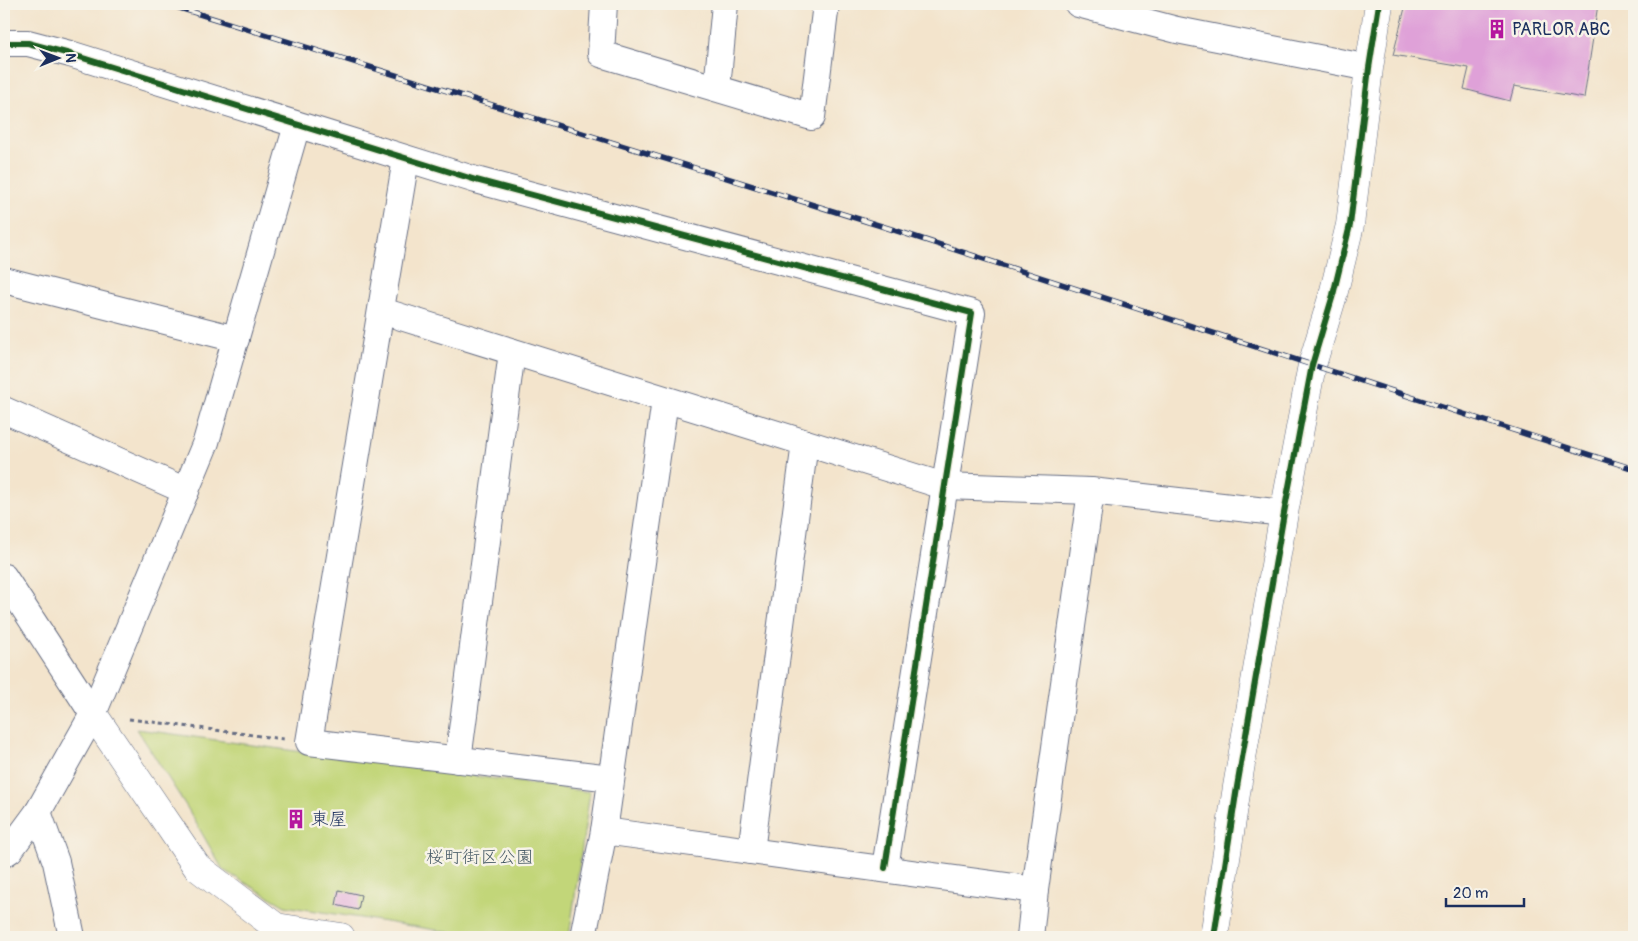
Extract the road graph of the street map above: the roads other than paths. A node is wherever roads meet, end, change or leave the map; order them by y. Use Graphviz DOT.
graph roads {
  1 [pos="604,4"];
  2 [pos="725,4"];
  3 [pos="826,4"];
  4 [pos="1078,4"];
  5 [pos="1379,4"];
  6 [pos="4,43"];
  7 [pos="1369,68"];
  8 [pos="717,88"];
  9 [pos="297,125"];
  10 [pos="406,159"];
  11 [pos="4,280"];
  12 [pos="382,311"];
  13 [pos="236,339"];
  14 [pos="512,352"];
  15 [pos="665,400"];
  16 [pos="4,410"];
  17 [pos="805,443"];
  18 [pos="944,486"];
  19 [pos="186,491"];
  20 [pos="1090,491"];
  21 [pos="1284,513"];
  22 [pos="4,577"];
  23 [pos="93,714"];
  24 [pos="458,760"];
  25 [pos="611,778"];
  26 [pos="38,812"];
  27 [pos="604,831"];
  28 [pos="13,832"];
  29 [pos="751,851"];
  30 [pos="4,854"];
  31 [pos="885,868"];
  32 [pos="1035,890"];
  33 [pos="275,932"];
  34 [pos="72,937"];
  35 [pos="341,937"];
  36 [pos="583,937"];
  37 [pos="1030,937"];
  38 [pos="1214,937"];
  1 -- 8 [label="street"];
  2 -- 8 [label="street"];
  3 -- 8 [label="street"];
  4 -- 7 [label="street"];
  5 -- 7 [label="street"];
  6 -- 9 [label="street"];
  7 -- 21 [label="street"];
  9 -- 10 [label="street"];
  9 -- 13 [label="street"];
  10 -- 12 [label="street"];
  10 -- 18 [label="street"];
  11 -- 13 [label="street"];
  12 -- 14 [label="street"];
  12 -- 24 [label="street"];
  13 -- 19 [label="street"];
  14 -- 15 [label="street"];
  14 -- 24 [label="street"];
  15 -- 17 [label="street"];
  15 -- 25 [label="street"];
  16 -- 19 [label="street"];
  17 -- 18 [label="street"];
  17 -- 29 [label="street"];
  18 -- 20 [label="street"];
  18 -- 31 [label="street"];
  19 -- 23 [label="street"];
  20 -- 21 [label="street"];
  20 -- 32 [label="street"];
  21 -- 38 [label="street"];
  22 -- 23 [label="street"];
  23 -- 26 [label="street"];
  23 -- 33 [label="street"];
  24 -- 25 [label="street"];
  25 -- 27 [label="street"];
  26 -- 28 [label="street"];
  26 -- 34 [label="street"];
  27 -- 29 [label="street"];
  27 -- 36 [label="street"];
  28 -- 30 [label="street"];
  29 -- 31 [label="street"];
  31 -- 32 [label="street"];
  32 -- 37 [label="street"];
  33 -- 35 [label="street"];
}
